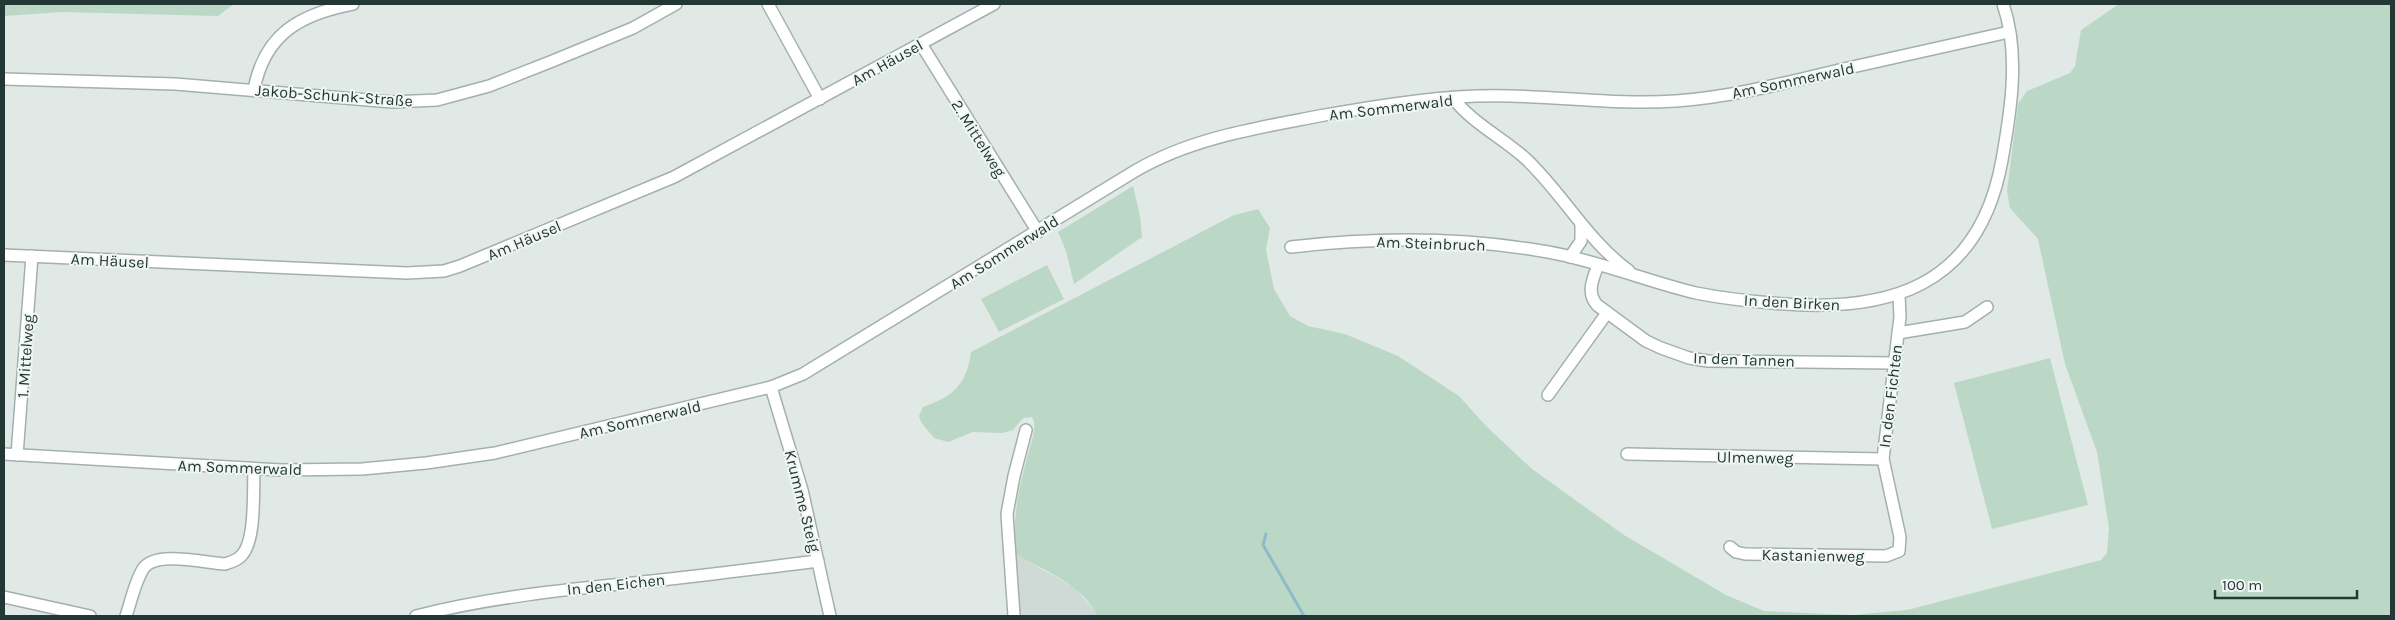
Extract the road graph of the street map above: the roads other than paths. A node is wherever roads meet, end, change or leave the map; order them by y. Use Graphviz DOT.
graph roads {
  1 [pos="353,4"];
  2 [pos="676,4"];
  3 [pos="768,4"];
  4 [pos="994,4"];
  5 [pos="2003,4"];
  6 [pos="2009,32"];
  7 [pos="920,44"];
  8 [pos="4,79"];
  9 [pos="254,89"];
  10 [pos="1453,98"];
  11 [pos="820,99"];
  12 [pos="1581,226"];
  13 [pos="1038,232"];
  14 [pos="1291,247"];
  15 [pos="4,255"];
  16 [pos="32,256"];
  17 [pos="1570,256"];
  18 [pos="1598,265"];
  19 [pos="1634,276"];
  20 [pos="1899,295"];
  21 [pos="1988,306"];
  22 [pos="1607,313"];
  23 [pos="1898,333"];
  24 [pos="1894,363"];
  25 [pos="770,387"];
  26 [pos="1548,395"];
  27 [pos="1026,430"];
  28 [pos="4,454"];
  29 [pos="1626,454"];
  30 [pos="17,455"];
  31 [pos="1883,459"];
  32 [pos="254,469"];
  33 [pos="1730,547"];
  34 [pos="1896,553"];
  35 [pos="818,561"];
  36 [pos="4,597"];
  37 [pos="90,616"];
  38 [pos="126,616"];
  39 [pos="416,616"];
  40 [pos="830,616"];
  41 [pos="1014,616"];
  1 -- 9 [label="street"];
  2 -- 9 [label="street, Jakob-Schunk-Straße"];
  3 -- 11 [label="street"];
  4 -- 7 [label="street, Am Häusel"];
  5 -- 6 [label="street"];
  6 -- 10 [label="street, Am Sommerwald"];
  6 -- 20 [label="street, In den Birken"];
  7 -- 11 [label="street, Am Häusel"];
  7 -- 13 [label="street, 2. Mittelweg"];
  8 -- 9 [label="street, Jakob-Schunk-Straße"];
  10 -- 12 [label="street, In den Birken"];
  10 -- 13 [label="street, Am Sommerwald"];
  11 -- 16 [label="street, Am Häusel"];
  12 -- 17 [label="street"];
  12 -- 19 [label="street, In den Birken"];
  13 -- 25 [label="street, Am Sommerwald"];
  14 -- 17 [label="street, Am Steinbruch"];
  15 -- 16 [label="street, Am Häusel"];
  16 -- 30 [label="street, 1. Mittelweg"];
  17 -- 18 [label="street, Am Steinbruch"];
  18 -- 19 [label="street, Am Steinbruch"];
  18 -- 22 [label="street, In den Tannen"];
  19 -- 20 [label="street, In den Birken"];
  20 -- 23 [label="street, In den Fichten"];
  21 -- 23 [label="street"];
  22 -- 24 [label="street, In den Tannen"];
  22 -- 26 [label="street"];
  23 -- 24 [label="street, In den Fichten"];
  24 -- 31 [label="street, In den Fichten"];
  25 -- 32 [label="street, Am Sommerwald"];
  25 -- 35 [label="street, Krumme Steig"];
  27 -- 41 [label="street"];
  28 -- 30 [label="street, Am Sommerwald"];
  29 -- 31 [label="street, Ulmenweg"];
  30 -- 32 [label="street, Am Sommerwald"];
  31 -- 34 [label="street, In den Fichten"];
  32 -- 38 [label="street"];
  33 -- 34 [label="street, Kastanienweg"];
  35 -- 39 [label="street, In den Eichen"];
  35 -- 40 [label="street, Krumme Steig"];
  36 -- 37 [label="street"];
}
